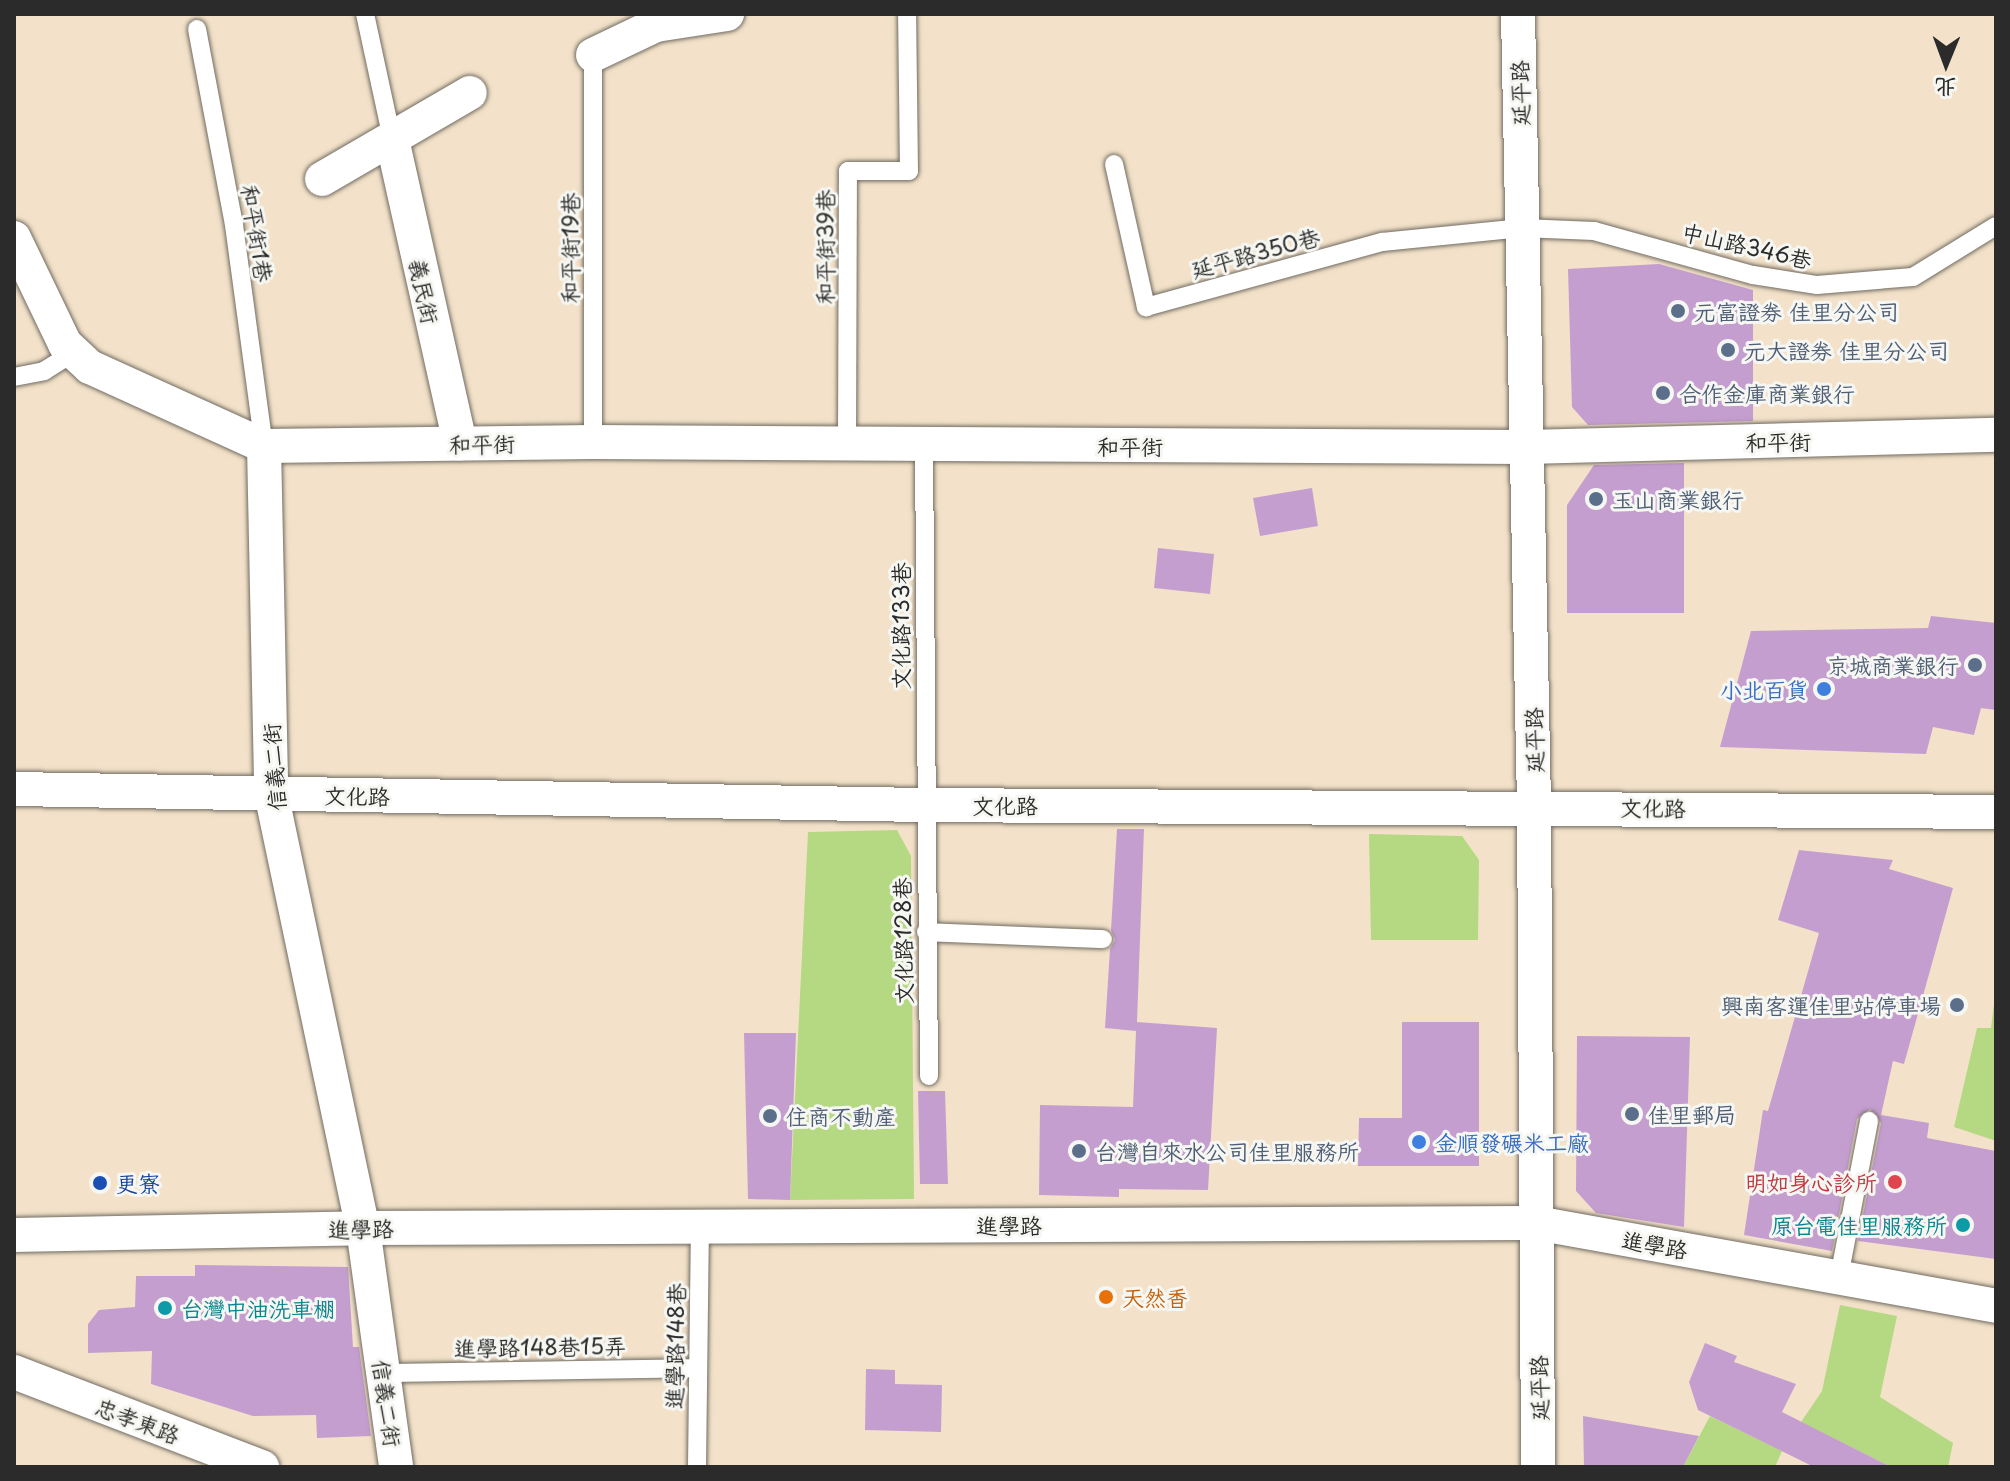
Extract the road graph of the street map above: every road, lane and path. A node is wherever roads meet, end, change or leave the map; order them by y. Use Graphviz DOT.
graph roads {
  1 [pos="365,14"];
  2 [pos="727,14"];
  3 [pos="907,14"];
  4 [pos="1518,14"];
  5 [pos="197,29"];
  6 [pos="593,55"];
  7 [pos="470,93"];
  8 [pos="392,139"];
  9 [pos="1114,164"];
  10 [pos="322,179"];
  11 [pos="1996,226"];
  12 [pos="1522,228"];
  13 [pos="14,238"];
  14 [pos="74,352"];
  15 [pos="14,377"];
  16 [pos="1996,435"];
  17 [pos="593,442"];
  18 [pos="460,443"];
  19 [pos="847,444"];
  20 [pos="264,446"];
  21 [pos="924,446"];
  22 [pos="1527,447"];
  23 [pos="14,789"];
  24 [pos="271,793"];
  25 [pos="924,805"];
  26 [pos="1534,805"];
  27 [pos="1996,812"];
  28 [pos="926,932"];
  29 [pos="1103,939"];
  30 [pos="929,1076"];
  31 [pos="1869,1121"];
  32 [pos="1536,1223"];
  33 [pos="700,1226"];
  34 [pos="363,1228"];
  35 [pos="14,1235"];
  36 [pos="1839,1277"];
  37 [pos="1996,1306"];
  38 [pos="698,1368"];
  39 [pos="14,1372"];
  40 [pos="383,1373"];
  41 [pos="262,1467"];
  42 [pos="396,1467"];
  43 [pos="697,1467"];
  44 [pos="1538,1467"];
  1 -- 8 [label="lane"];
  2 -- 6 [label="street"];
  3 -- 19 [label="lane, 和平街39巷"];
  4 -- 12 [label="street, 延平路"];
  5 -- 20 [label="lane, 和平街1巷"];
  6 -- 17 [label="lane, 和平街19巷"];
  7 -- 8 [label="street"];
  8 -- 10 [label="street"];
  8 -- 18 [label="street, 義民街"];
  9 -- 12 [label="lane, 延平路350巷"];
  11 -- 12 [label="lane, 中山路346巷"];
  12 -- 22 [label="street, 延平路"];
  13 -- 14 [label="street"];
  14 -- 15 [label="lane"];
  14 -- 20 [label="street"];
  16 -- 22 [label="street, 和平街"];
  17 -- 18 [label="street, 和平街"];
  17 -- 19 [label="street, 和平街"];
  18 -- 20 [label="street, 和平街"];
  19 -- 21 [label="street, 和平街"];
  20 -- 24 [label="street, 信義二街"];
  21 -- 22 [label="street, 和平街"];
  21 -- 25 [label="lane, 文化路133巷"];
  22 -- 26 [label="street, 延平路"];
  23 -- 24 [label="street, 文化路"];
  24 -- 25 [label="street, 文化路"];
  24 -- 34 [label="street, 信義二街"];
  25 -- 26 [label="street, 文化路"];
  25 -- 28 [label="lane, 文化路128巷"];
  26 -- 27 [label="street, 文化路"];
  26 -- 32 [label="street, 延平路"];
  28 -- 29 [label="lane"];
  28 -- 30 [label="lane, 文化路128巷"];
  31 -- 36 [label="lane"];
  32 -- 33 [label="street, 進學路"];
  32 -- 36 [label="street, 進學路"];
  32 -- 44 [label="street, 延平路"];
  33 -- 34 [label="street, 進學路"];
  33 -- 38 [label="lane, 進學路148巷"];
  34 -- 35 [label="street, 進學路"];
  34 -- 40 [label="street, 信義二街"];
  36 -- 37 [label="street, 進學路"];
  38 -- 40 [label="lane, 進學路148巷15弄"];
  38 -- 43 [label="lane, 進學路148巷"];
  39 -- 41 [label="street, 忠孝東路"];
  40 -- 42 [label="street, 信義二街"];
}
